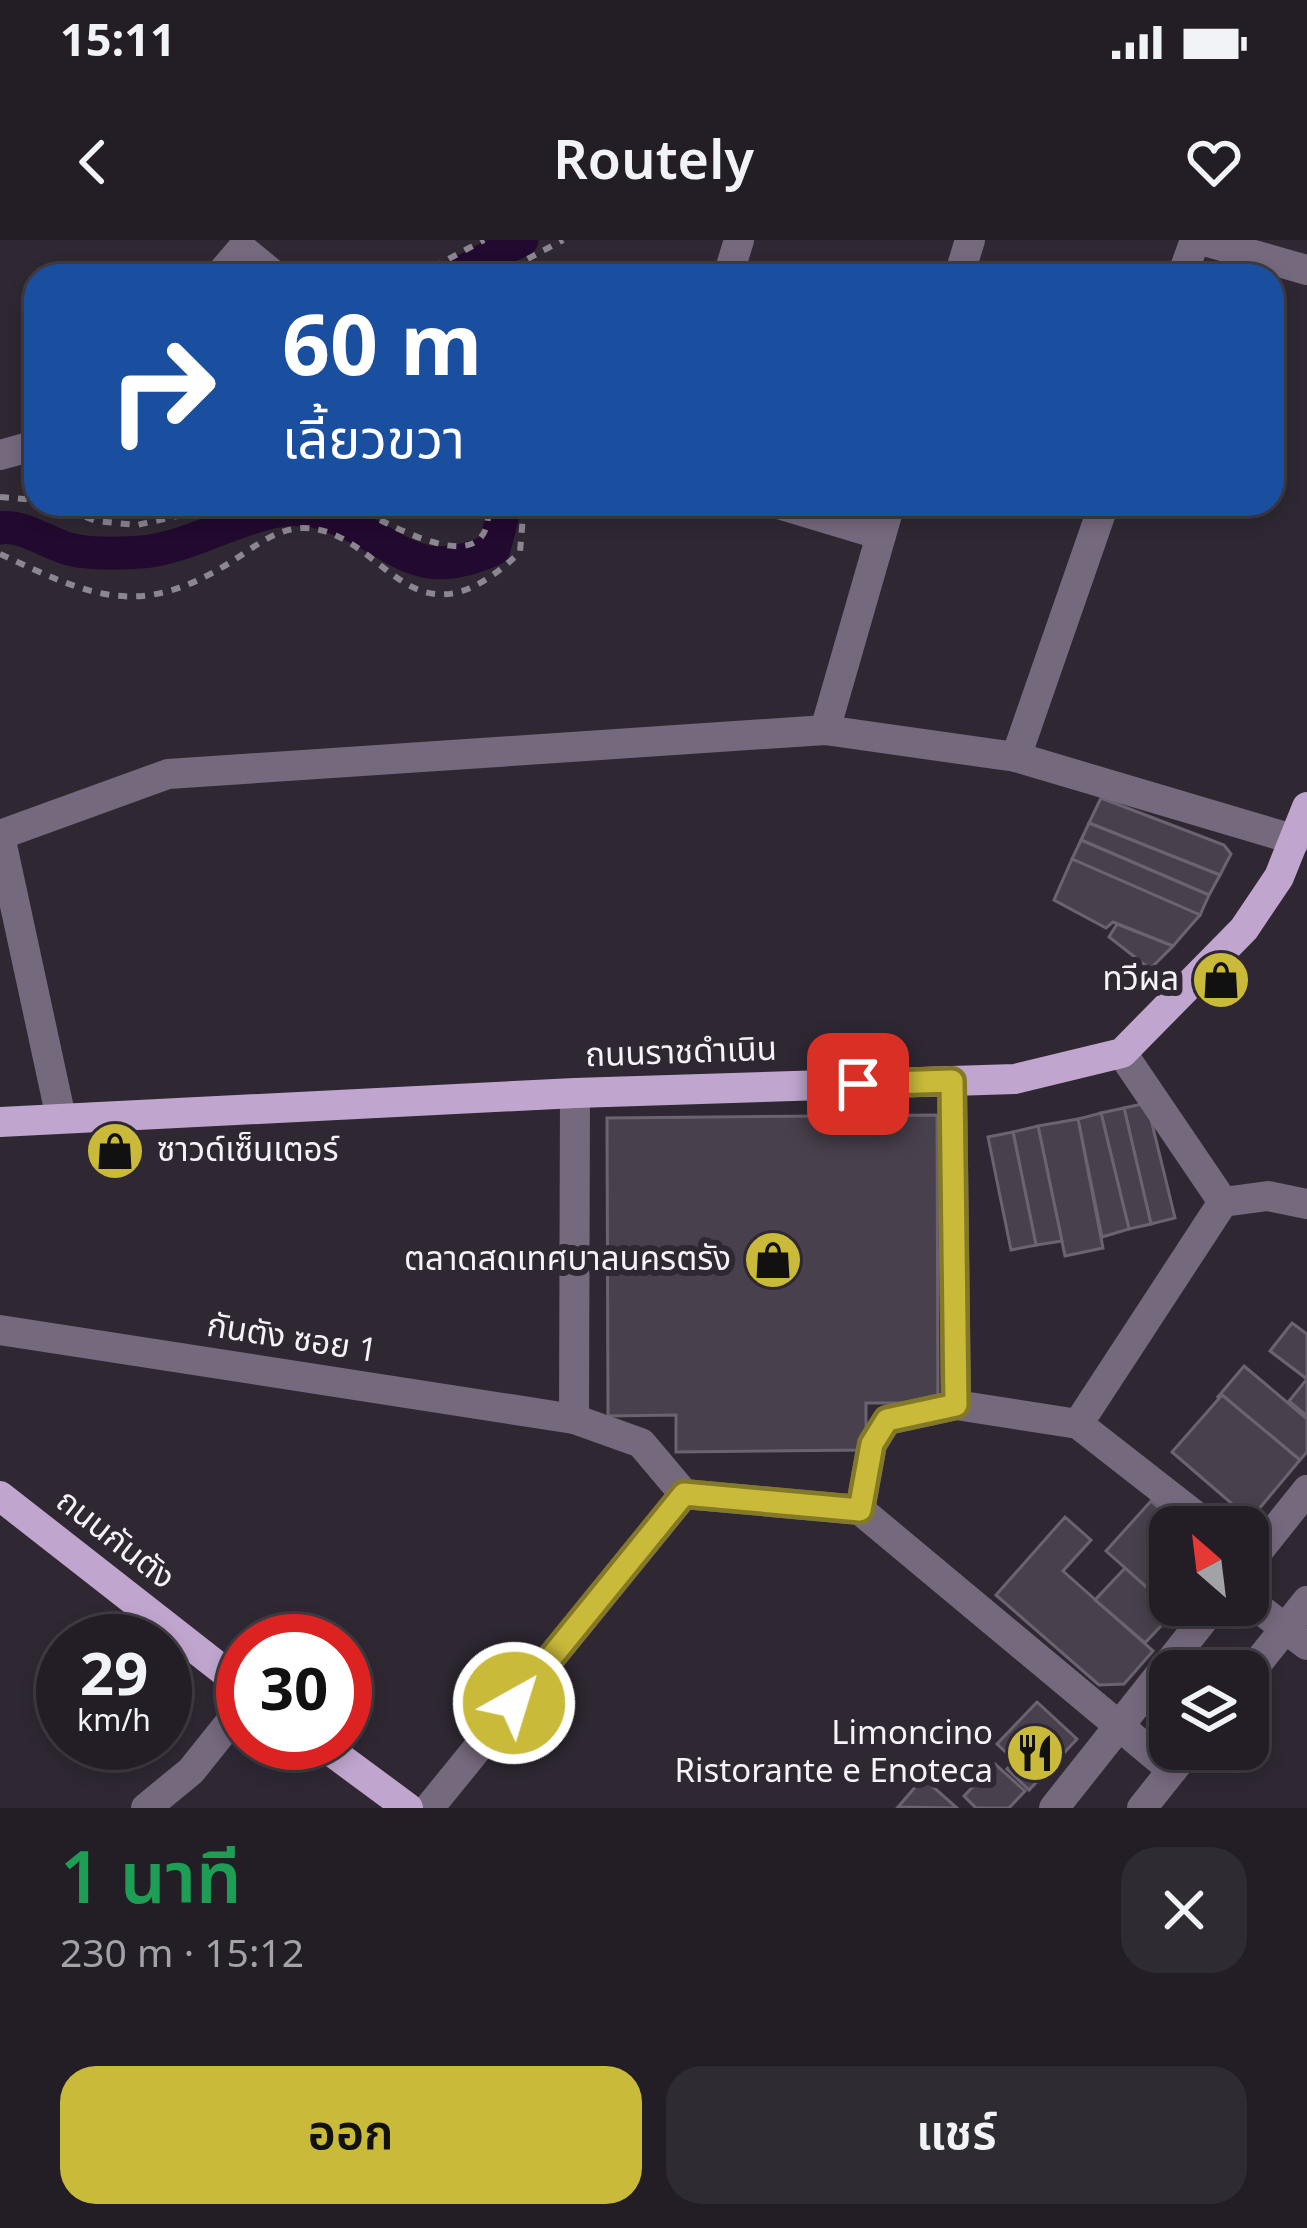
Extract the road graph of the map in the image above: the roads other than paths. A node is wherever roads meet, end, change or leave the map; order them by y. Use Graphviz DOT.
graph roads {
  1 [pos="1198,240"];
  2 [pos="229,264"];
  3 [pos="260,264"];
  4 [pos="1307,270"];
  5 [pos="817,516"];
  6 [pos="886,516"];
  7 [pos="1100,516"];
  8 [pos="880,535"];
  9 [pos="825,730"];
  10 [pos="1016,758"];
  11 [pos="1307,807"];
  12 [pos="0,836"];
  13 [pos="1296,840"];
  14 [pos="1122,1053"];
  15 [pos="952,1081"];
  16 [pos="575,1093"];
  17 [pos="62,1118"];
  18 [pos="0,1122"];
  19 [pos="1223,1202"];
  20 [pos="1307,1204"];
  21 [pos="0,1330"];
  22 [pos="956,1405"];
  23 [pos="574,1420"];
  24 [pos="1078,1424"];
  25 [pos="1307,1490"];
  26 [pos="684,1494"];
  27 [pos="0,1496"];
  28 [pos="1183,1506"];
  29 [pos="860,1510"];
  30 [pos="1269,1536"];
  31 [pos="1307,1601"];
  32 [pos="1269,1616"];
  33 [pos="1198,1626"];
  34 [pos="1296,1636"];
  35 [pos="1269,1658"];
  36 [pos="216,1665"];
  37 [pos="1118,1726"];
  38 [pos="216,1740"];
  39 [pos="1149,1742"];
  40 [pos="357,1770"];
  41 [pos="1171,1770"];
  42 [pos="146,1808"];
  43 [pos="408,1808"];
  44 [pos="429,1808"];
  45 [pos="1054,1808"];
  46 [pos="1142,1808"];
  1 -- 4 [label="street"];
  2 -- 3 [label="street"];
  5 -- 8 [label="street"];
  6 -- 8 [label="street"];
  7 -- 10 [label="street"];
  8 -- 9 [label="street"];
  9 -- 10 [label="street"];
  9 -- 12 [label="street"];
  10 -- 13 [label="street"];
  11 -- 13 [label="main road"];
  12 -- 17 [label="street"];
  13 -- 14 [label="main road"];
  14 -- 15 [label="main road, ถนนราชดำเนิน"];
  14 -- 19 [label="street"];
  15 -- 16 [label="main road, ถนนราชดำเนิน"];
  15 -- 22 [label="street"];
  16 -- 17 [label="main road, ถนนราชดำเนิน"];
  16 -- 23 [label="street"];
  17 -- 18 [label="main road, ถนนราชดำเนิน"];
  19 -- 20 [label="street"];
  19 -- 24 [label="street"];
  21 -- 23 [label="street, กันตัง ซอย 1"];
  22 -- 24 [label="street"];
  22 -- 29 [label="street"];
  23 -- 26 [label="street, กันตัง ซอย 1"];
  24 -- 28 [label="street"];
  25 -- 30 [label="street"];
  26 -- 29 [label="street"];
  26 -- 44 [label="street"];
  27 -- 36 [label="main road, ถนนกันตัง"];
  29 -- 37 [label="street"];
  31 -- 34 [label="street"];
  32 -- 34 [label="street"];
  33 -- 37 [label="street"];
  34 -- 35 [label="street"];
  37 -- 39 [label="street"];
  37 -- 45 [label="street"];
  38 -- 42 [label="street"];
  40 -- 43 [label="main road"];
  41 -- 46 [label="street"];
}
